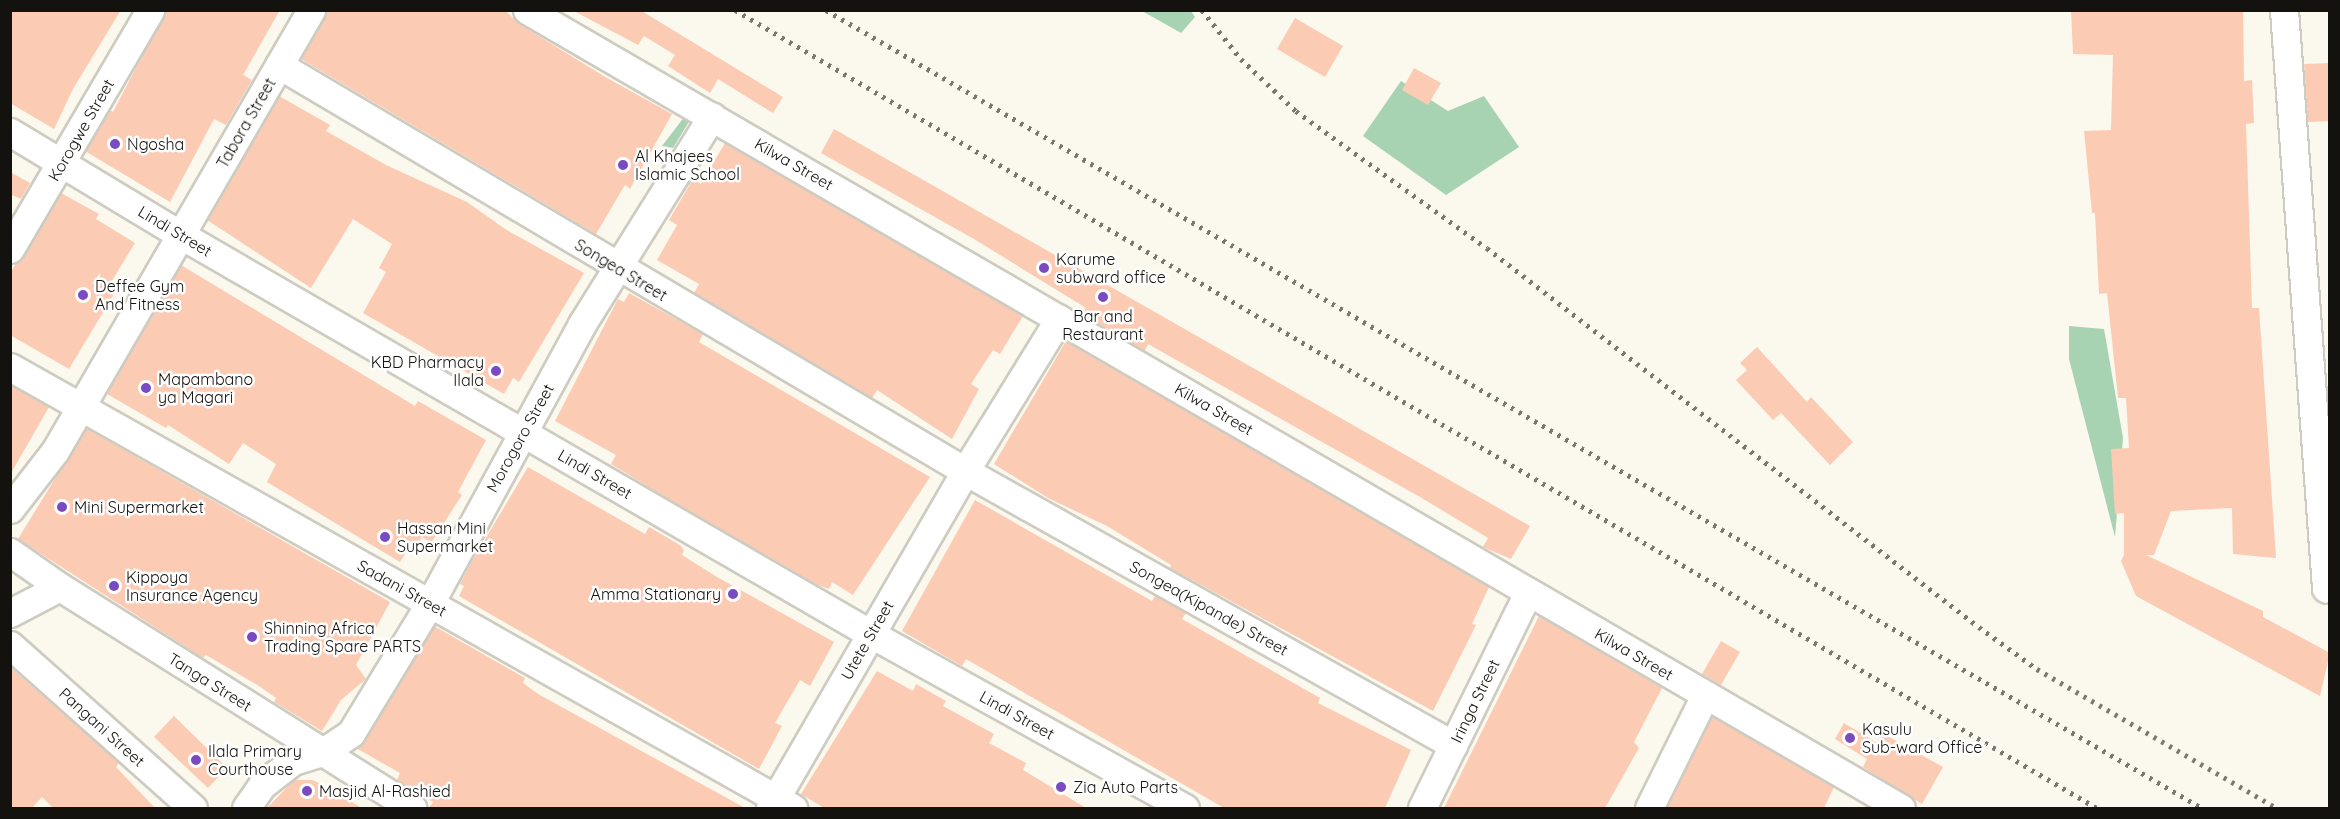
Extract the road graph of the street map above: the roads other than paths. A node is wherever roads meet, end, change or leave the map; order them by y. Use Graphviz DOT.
graph roads {
  1 [pos="150,10"];
  2 [pos="311,10"];
  3 [pos="528,10"];
  4 [pos="2283,10"];
  5 [pos="279,65"];
  6 [pos="712,116"];
  7 [pos="10,132"];
  8 [pos="62,164"];
  9 [pos="181,235"];
  10 [pos="10,249"];
  11 [pos="616,267"];
  12 [pos="1059,319"];
  13 [pos="10,367"];
  14 [pos="79,406"];
  15 [pos="523,432"];
  16 [pos="965,471"];
  17 [pos="10,509"];
  18 [pos="10,552"];
  19 [pos="60,587"];
  20 [pos="2326,588"];
  21 [pos="1528,592"];
  22 [pos="430,603"];
  23 [pos="10,613"];
  24 [pos="871,634"];
  25 [pos="10,645"];
  26 [pos="1705,695"];
  27 [pos="1453,745"];
  28 [pos="323,752"];
  29 [pos="1866,800"];
  30 [pos="780,805"];
  31 [pos="194,808"];
  32 [pos="246,808"];
  33 [pos="412,808"];
  34 [pos="1185,808"];
  35 [pos="1422,808"];
  36 [pos="1648,808"];
  37 [pos="1900,808"];
  1 -- 8 [label="street, Korogwe Street"];
  2 -- 5 [label="street, Tabora Street"];
  3 -- 6 [label="street, Kilwa Street"];
  4 -- 20 [label="street"];
  5 -- 9 [label="street, Tabora Street"];
  5 -- 11 [label="street, Songea Street"];
  6 -- 11 [label="street, Morogoro Street"];
  6 -- 12 [label="street, Kilwa Street"];
  7 -- 8 [label="street, Lindi Street"];
  8 -- 9 [label="street, Lindi Street"];
  8 -- 10 [label="street, Korogwe Street"];
  9 -- 14 [label="street, Tabora Street"];
  9 -- 15 [label="street, Lindi Street"];
  11 -- 15 [label="street, Morogoro Street"];
  11 -- 16 [label="street, Songea Street"];
  12 -- 16 [label="street, Utete Street"];
  12 -- 21 [label="street, Kilwa Street"];
  13 -- 14 [label="street, Sadani Street"];
  14 -- 17 [label="street, Tabora Street"];
  14 -- 22 [label="street, Sadani Street"];
  15 -- 22 [label="street, Morogoro Street"];
  15 -- 24 [label="street, Lindi Street"];
  16 -- 24 [label="street, Utete Street"];
  16 -- 27 [label="street, Songea(Kipande) Street"];
  18 -- 19 [label="street, Tanga Street"];
  19 -- 23 [label="street"];
  19 -- 28 [label="street, Tanga Street"];
  21 -- 26 [label="street, Kilwa Street"];
  21 -- 27 [label="street, Iringa Street"];
  22 -- 28 [label="street, Morogoro Street"];
  22 -- 30 [label="street, Sadani Street"];
  24 -- 30 [label="street, Utete Street"];
  24 -- 34 [label="street, Lindi Street"];
  25 -- 31 [label="street, Pangani Street"];
  26 -- 29 [label="street, Kilwa Street"];
  26 -- 36 [label="street"];
  27 -- 35 [label="street, Iringa Street"];
  28 -- 32 [label="street, Morogoro Street"];
  28 -- 33 [label="street, Tanga Street"];
  29 -- 37 [label="street, Kilwa Street"];
}
